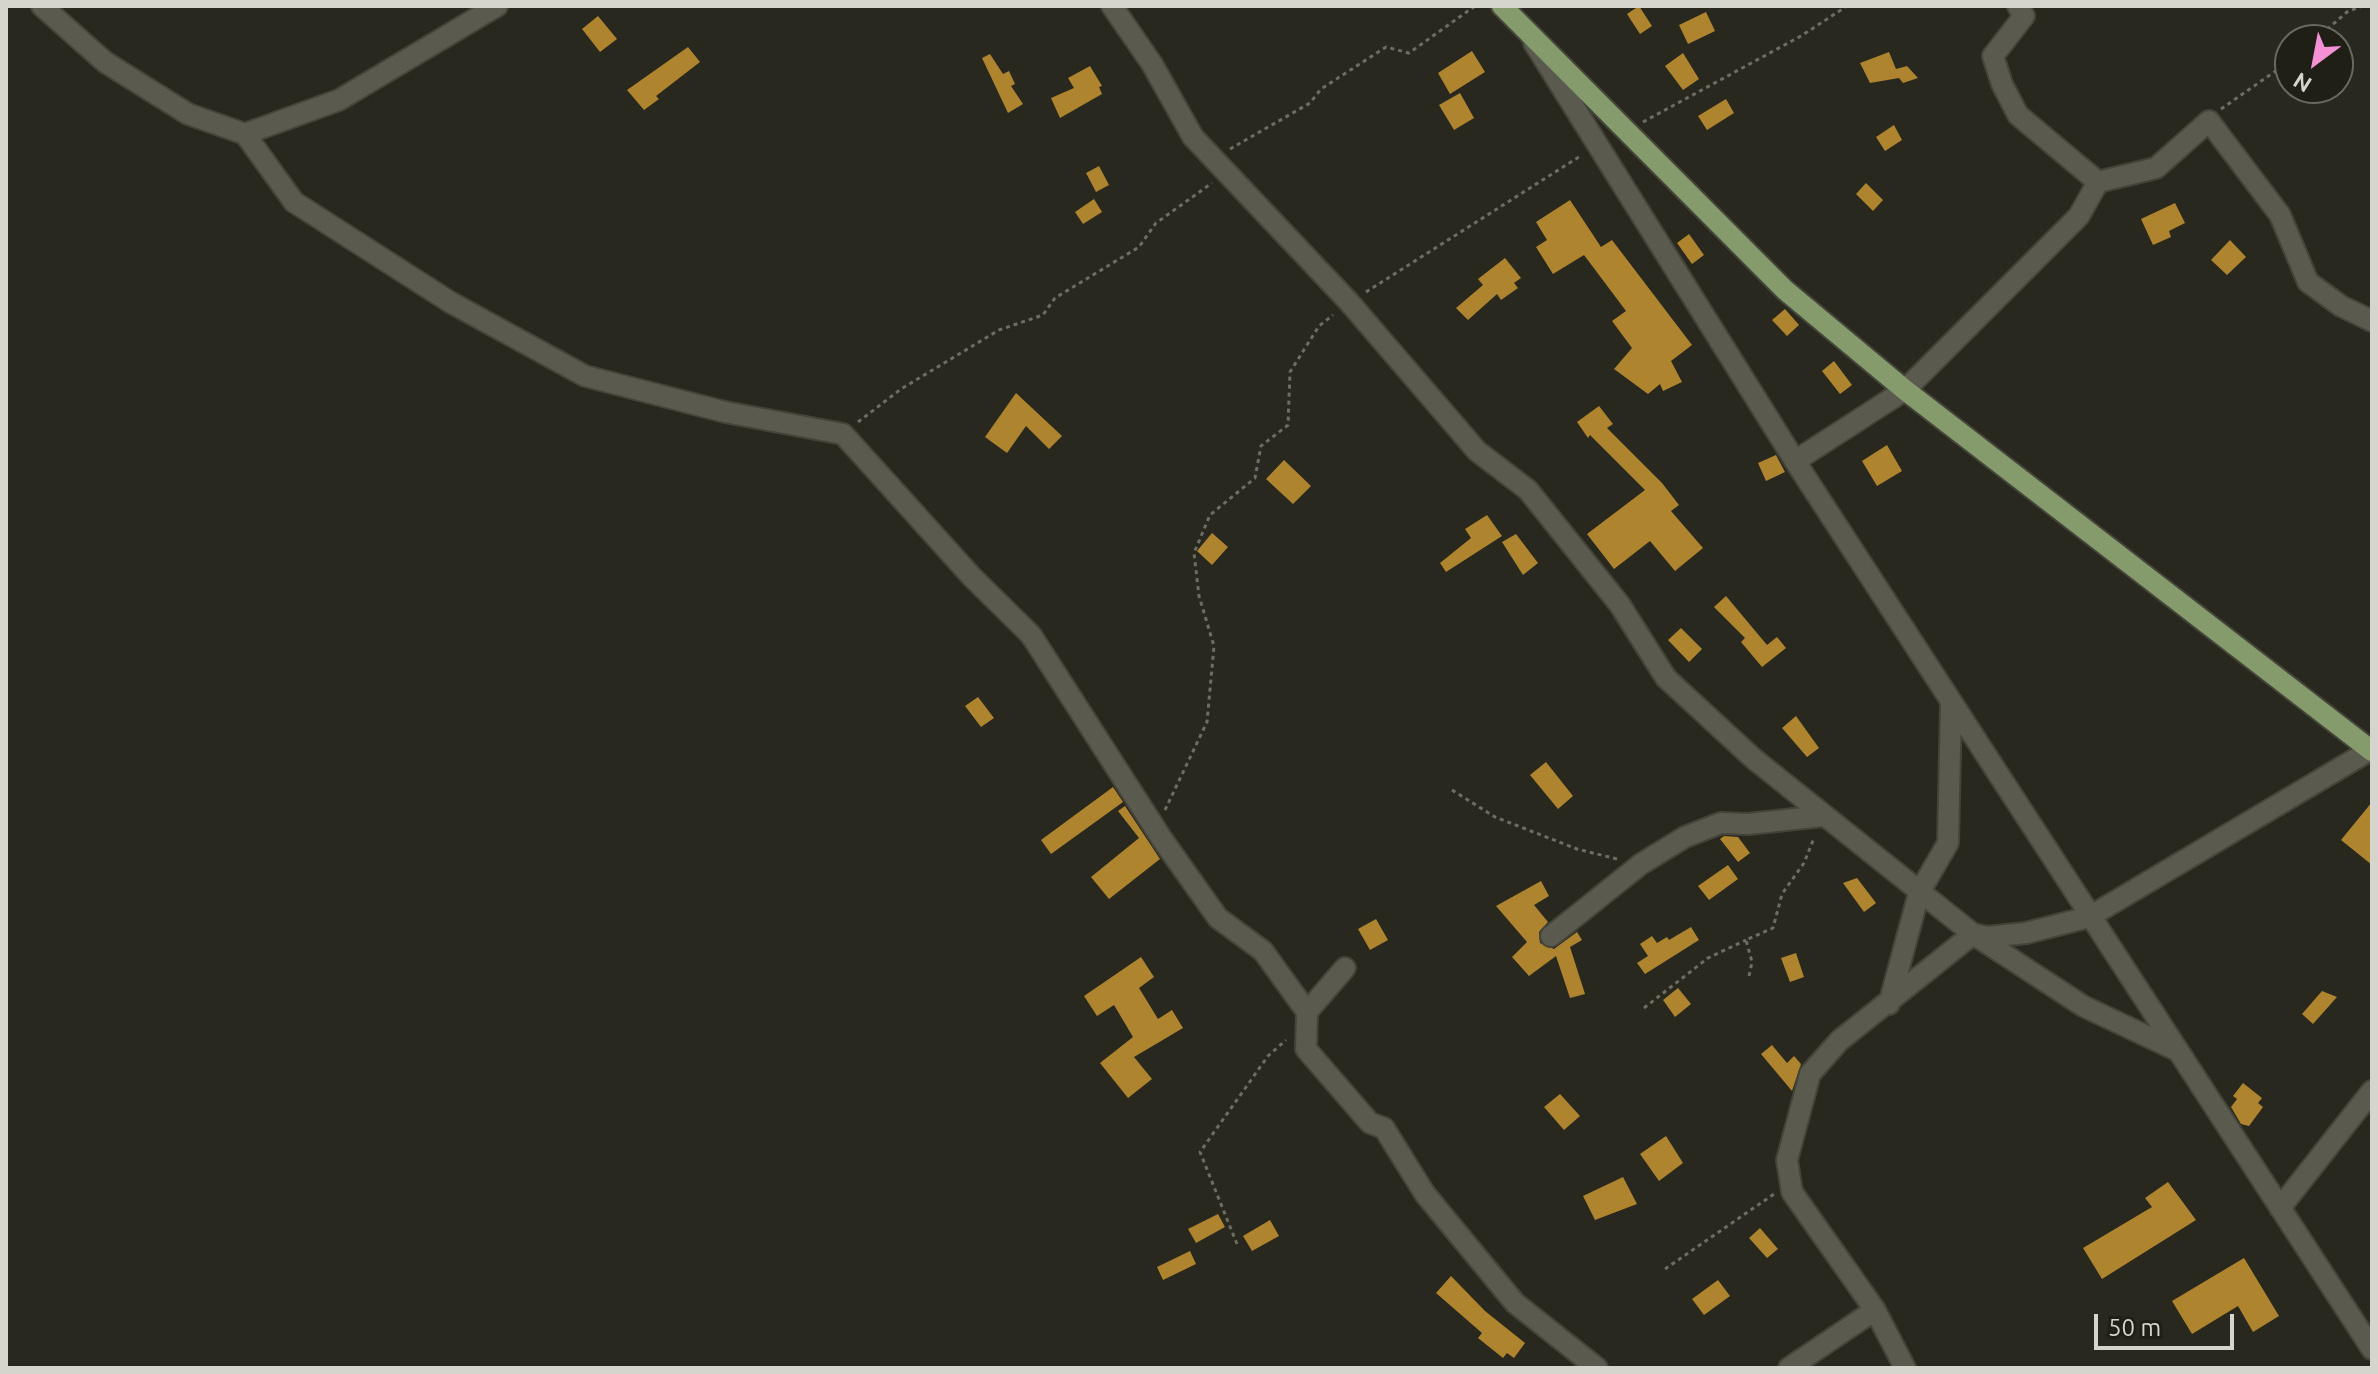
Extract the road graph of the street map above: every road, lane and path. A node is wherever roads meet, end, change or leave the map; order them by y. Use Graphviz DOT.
graph roads {
  1 [pos="42,6"];
  2 [pos="497,6"];
  3 [pos="1112,6"];
  4 [pos="1475,6"];
  5 [pos="1502,6"];
  6 [pos="1847,6"];
  7 [pos="2018,6"];
  8 [pos="2362,6"];
  9 [pos="2333,24"];
  10 [pos="1531,38"];
  11 [pos="2274,72"];
  12 [pos="2209,121"];
  13 [pos="1629,129"];
  14 [pos="245,134"];
  15 [pos="1596,147"];
  16 [pos="1221,164"];
  17 [pos="2098,182"];
  18 [pos="2372,321"];
  19 [pos="1905,390"];
  20 [pos="843,434"];
  21 [pos="1795,461"];
  22 [pos="1194,560"];
  23 [pos="1951,703"];
  24 [pos="2371,750"];
  25 [pos="1452,790"];
  26 [pos="1823,816"];
  27 [pos="1156,828"];
  28 [pos="1641,864"];
  29 [pos="1919,893"];
  30 [pos="2089,917"];
  31 [pos="1973,934"];
  32 [pos="1551,936"];
  33 [pos="1746,940"];
  34 [pos="1345,968"];
  35 [pos="1749,976"];
  36 [pos="1889,1004"];
  37 [pos="1644,1008"];
  38 [pos="1307,1017"];
  39 [pos="2176,1049"];
  40 [pos="2372,1091"];
  41 [pos="1790,1183"];
  42 [pos="2280,1208"];
  43 [pos="1237,1244"];
  44 [pos="1665,1269"];
  45 [pos="1875,1310"];
  46 [pos="2372,1349"];
  47 [pos="1597,1368"];
  48 [pos="1789,1368"];
  49 [pos="1905,1368"];
  1 -- 14 [label="street"];
  2 -- 14 [label="street"];
  3 -- 16 [label="street"];
  4 -- 16 [label="path"];
  5 -- 10 [label="main road"];
  6 -- 13 [label="path"];
  7 -- 17 [label="street"];
  8 -- 9 [label="path"];
  10 -- 13 [label="main road"];
  10 -- 15 [label="street"];
  11 -- 12 [label="path"];
  12 -- 17 [label="street"];
  12 -- 18 [label="street"];
  13 -- 15 [label="street"];
  13 -- 19 [label="main road"];
  14 -- 20 [label="street"];
  15 -- 21 [label="street"];
  16 -- 20 [label="path"];
  16 -- 26 [label="street"];
  17 -- 19 [label="street"];
  19 -- 21 [label="street"];
  19 -- 24 [label="main road"];
  20 -- 27 [label="street"];
  21 -- 23 [label="street"];
  22 -- 27 [label="path"];
  23 -- 29 [label="street"];
  23 -- 30 [label="street"];
  24 -- 30 [label="street"];
  25 -- 28 [label="path"];
  26 -- 28 [label="street"];
  26 -- 29 [label="street"];
  26 -- 33 [label="path"];
  27 -- 38 [label="street"];
  28 -- 32 [label="street"];
  29 -- 31 [label="street"];
  29 -- 36 [label="street"];
  30 -- 31 [label="street"];
  30 -- 39 [label="street"];
  31 -- 36 [label="street"];
  31 -- 39 [label="street"];
  33 -- 35 [label="path"];
  33 -- 37 [label="path"];
  34 -- 38 [label="street"];
  36 -- 41 [label="street"];
  38 -- 43 [label="path"];
  38 -- 47 [label="street"];
  39 -- 42 [label="street"];
  40 -- 42 [label="street"];
  41 -- 44 [label="path"];
  41 -- 45 [label="street"];
  42 -- 46 [label="street"];
  45 -- 48 [label="street"];
  45 -- 49 [label="street"];
}
